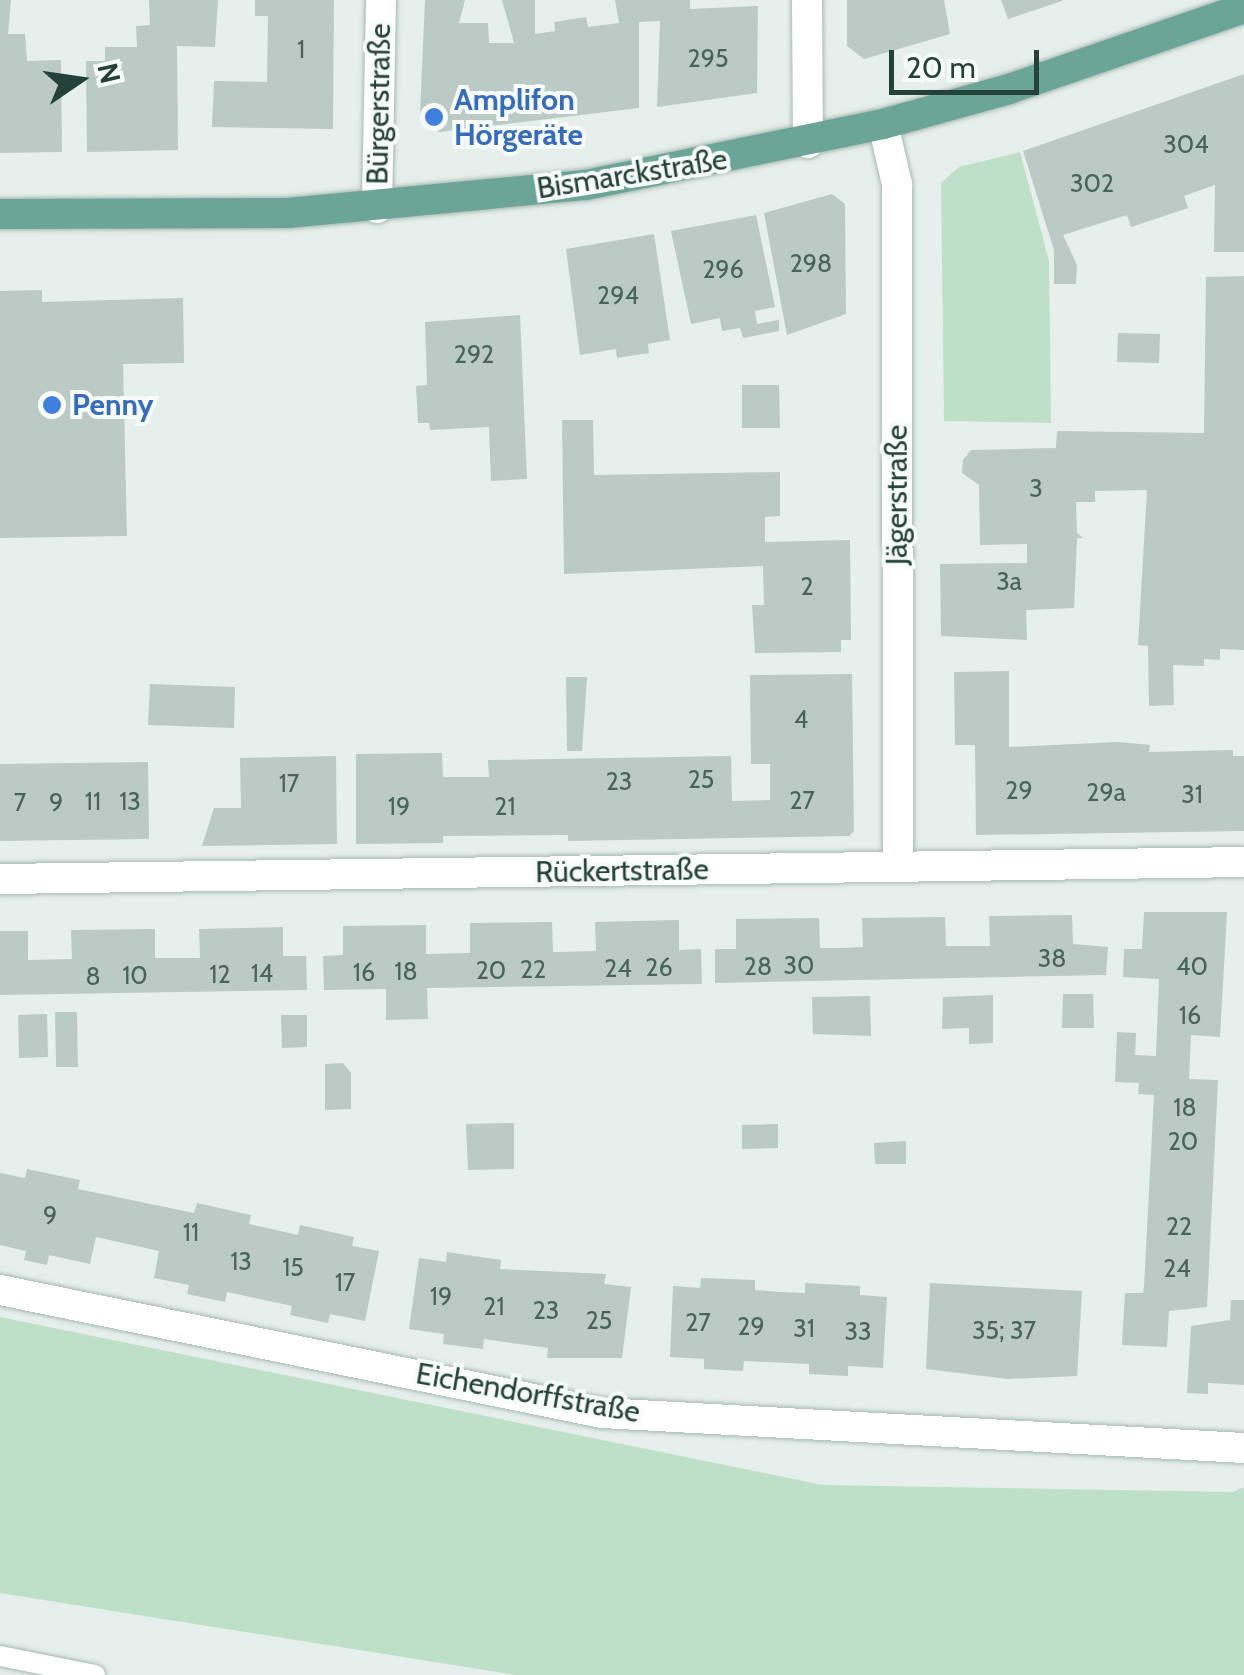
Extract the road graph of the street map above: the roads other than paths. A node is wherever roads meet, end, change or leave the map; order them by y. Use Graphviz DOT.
graph roads {
  1 [pos="381,0"];
  2 [pos="807,0"];
  3 [pos="1244,8"];
  4 [pos="884,124"];
  5 [pos="808,142"];
  6 [pos="377,208"];
  7 [pos="0,214"];
  8 [pos="1244,862"];
  9 [pos="898,867"];
  10 [pos="0,880"];
  11 [pos="0,1290"];
  12 [pos="1244,1448"];
  13 [pos="0,1656"];
  14 [pos="95,1675"];
  1 -- 6 [label="street, Bürgerstraße"];
  2 -- 5 [label="street"];
  3 -- 4 [label="main road, Bismarckstraße"];
  4 -- 5 [label="main road, Bismarckstraße"];
  4 -- 9 [label="street, Jägerstraße"];
  5 -- 6 [label="main road, Bismarckstraße"];
  6 -- 7 [label="main road, Bismarckstraße"];
  8 -- 9 [label="street, Rückertstraße"];
  9 -- 10 [label="street, Rückertstraße"];
  11 -- 12 [label="street, Eichendorffstraße"];
  13 -- 14 [label="lane"];
}
